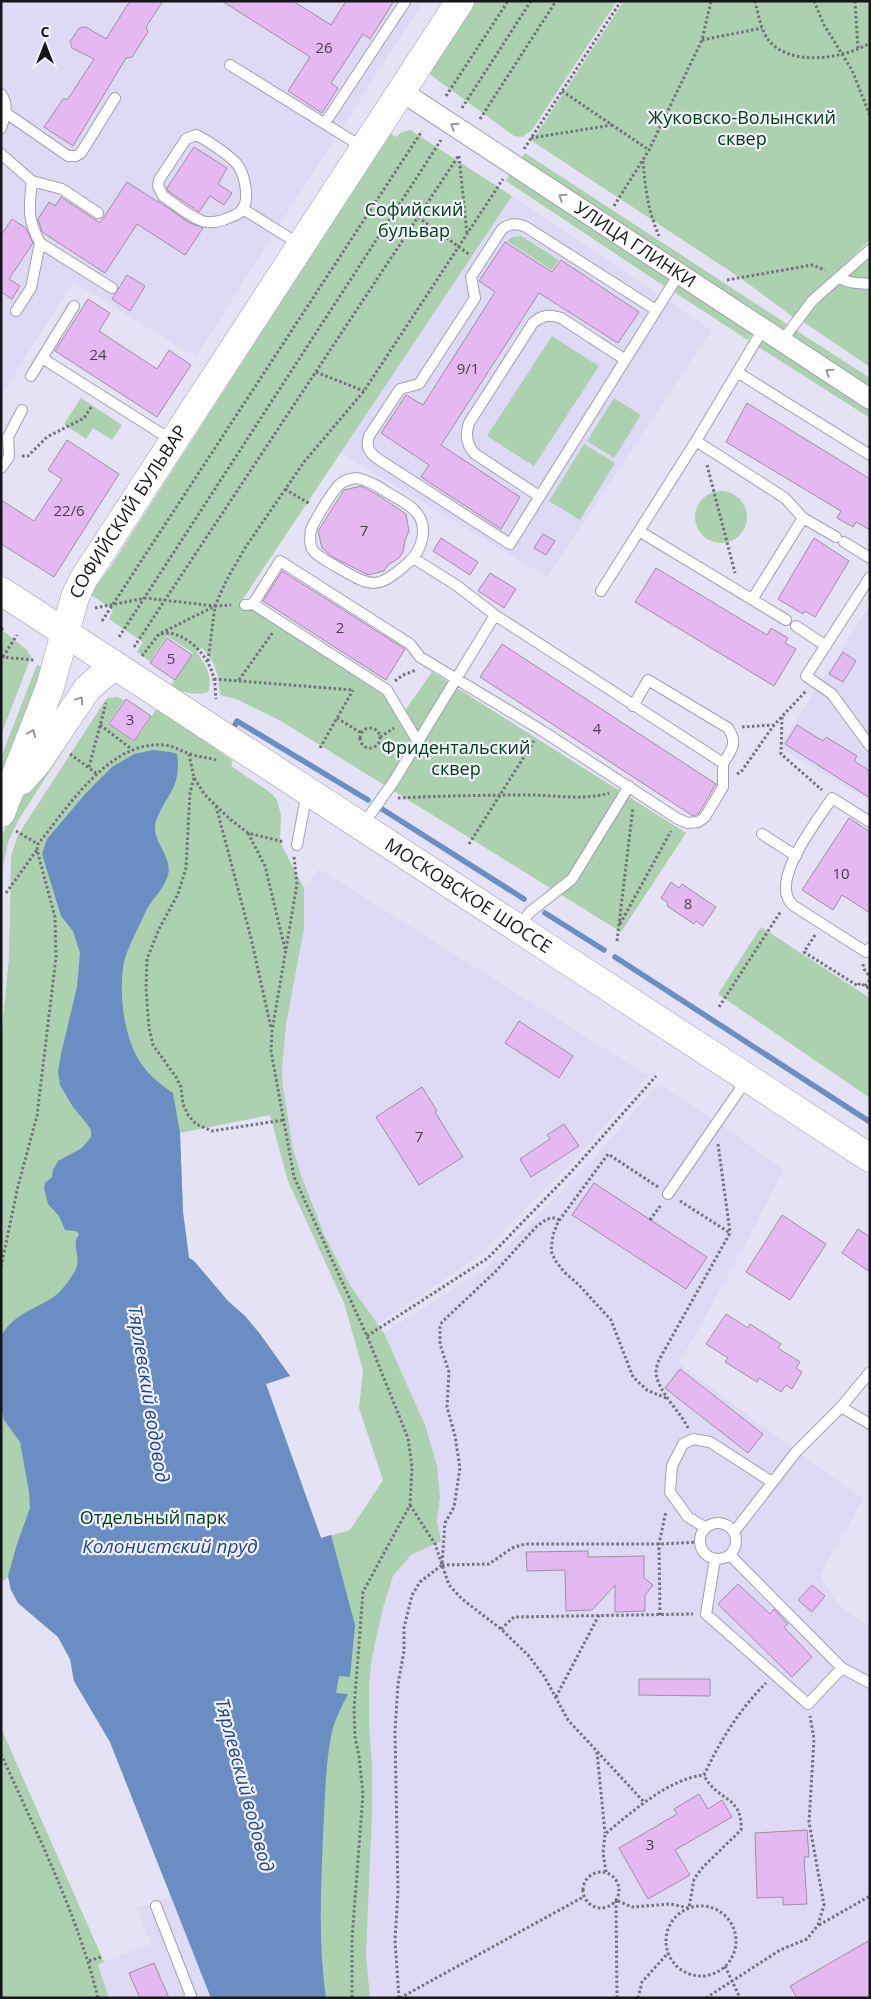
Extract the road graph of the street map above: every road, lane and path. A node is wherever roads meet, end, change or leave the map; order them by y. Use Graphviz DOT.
graph roads {
  1 [pos="460,1"];
  2 [pos="508,1"];
  3 [pos="531,1"];
  4 [pos="556,1"];
  5 [pos="621,1"];
  6 [pos="711,1"];
  7 [pos="755,1"];
  8 [pos="814,1"];
  9 [pos="855,1"];
  10 [pos="405,2"];
  11 [pos="762,28"];
  12 [pos="702,40"];
  13 [pos="870,43"];
  14 [pos="858,50"];
  15 [pos="843,56"];
  16 [pos="230,65"];
  17 [pos="401,91"];
  18 [pos="562,91"];
  19 [pos="1,94"];
  20 [pos="446,96"];
  21 [pos="115,98"];
  22 [pos="462,108"];
  23 [pos="6,113"];
  24 [pos="870,116"];
  25 [pos="480,119"];
  26 [pos="325,123"];
  27 [pos="612,125"];
  28 [pos="1,128"];
  29 [pos="422,131"];
  30 [pos="443,138"];
  31 [pos="531,138"];
  32 [pos="364,148"];
  33 [pos="649,150"];
  34 [pos="1,154"];
  35 [pos="643,160"];
  36 [pos="513,165"];
  37 [pos="32,181"];
  38 [pos="614,206"];
  39 [pos="243,209"];
  40 [pos="98,213"];
  41 [pos="418,217"];
  42 [pos="467,235"];
  43 [pos="659,236"];
  44 [pos="40,242"];
  45 [pos="301,245"];
  46 [pos="459,247"];
  47 [pos="870,250"];
  48 [pos="679,274"];
  49 [pos="839,277"];
  50 [pos="727,280"];
  51 [pos="870,284"];
  52 [pos="112,288"];
  53 [pos="74,306"];
  54 [pos="656,310"];
  55 [pos="16,311"];
  56 [pos="763,329"];
  57 [pos="782,341"];
  58 [pos="42,358"];
  59 [pos="624,359"];
  60 [pos="316,372"];
  61 [pos="737,372"];
  62 [pos="32,376"];
  63 [pos="364,391"];
  64 [pos="99,394"];
  65 [pos="870,399"];
  66 [pos="22,410"];
  67 [pos="174,442"];
  68 [pos="699,443"];
  69 [pos="870,455"];
  70 [pos="9,456"];
  71 [pos="1,468"];
  72 [pos="284,489"];
  73 [pos="539,496"];
  74 [pos="322,512"];
  75 [pos="803,518"];
  76 [pos="639,531"];
  77 [pos="413,558"];
  78 [pos="870,558"];
  79 [pos="870,577"];
  80 [pos="1,591"];
  81 [pos="600,591"];
  82 [pos="740,591"];
  83 [pos="146,598"];
  84 [pos="753,598"];
  85 [pos="165,600"];
  86 [pos="114,604"];
  87 [pos="249,604"];
  88 [pos="215,606"];
  89 [pos="94,608"];
  90 [pos="495,615"];
  91 [pos="786,620"];
  92 [pos="102,621"];
  93 [pos="280,622"];
  94 [pos="796,626"];
  95 [pos="6,628"];
  96 [pos="1,629"];
  97 [pos="65,634"];
  98 [pos="159,634"];
  99 [pos="17,635"];
  100 [pos="119,637"];
  101 [pos="826,646"];
  102 [pos="134,647"];
  103 [pos="142,656"];
  104 [pos="2,657"];
  105 [pos="35,660"];
  106 [pos="208,661"];
  107 [pos="115,666"];
  108 [pos="438,668"];
  109 [pos="363,675"];
  110 [pos="214,679"];
  111 [pos="457,679"];
  112 [pos="238,680"];
  113 [pos="814,682"];
  114 [pos="385,689"];
  115 [pos="353,690"];
  116 [pos="216,699"];
  117 [pos="107,700"];
  118 [pos="632,706"];
  119 [pos="782,717"];
  120 [pos="337,718"];
  121 [pos="100,725"];
  122 [pos="774,725"];
  123 [pos="728,728"];
  124 [pos="541,730"];
  125 [pos="361,733"];
  126 [pos="418,742"];
  127 [pos="870,746"];
  128 [pos="320,748"];
  129 [pos="133,750"];
  130 [pos="68,752"];
  131 [pos="188,754"];
  132 [pos="219,760"];
  133 [pos="723,763"];
  134 [pos="89,767"];
  135 [pos="96,773"];
  136 [pos="194,778"];
  137 [pos="724,779"];
  138 [pos="632,788"];
  139 [pos="308,791"];
  140 [pos="500,795"];
  141 [pos="398,798"];
  142 [pos="832,798"];
  143 [pos="216,806"];
  144 [pos="9,813"];
  145 [pos="676,822"];
  146 [pos="870,822"];
  147 [pos="361,827"];
  148 [pos="248,833"];
  149 [pos="762,834"];
  150 [pos="38,844"];
  151 [pos="469,844"];
  152 [pos="297,845"];
  153 [pos="37,850"];
  154 [pos="796,856"];
  155 [pos="6,893"];
  156 [pos="787,901"];
  157 [pos="822,924"];
  158 [pos="619,927"];
  159 [pos="518,929"];
  160 [pos="617,941"];
  161 [pos="870,948"];
  162 [pos="286,952"];
  163 [pos="870,980"];
  164 [pos="865,986"];
  165 [pos="870,992"];
  166 [pos="718,1007"];
  167 [pos="272,1031"];
  168 [pos="656,1076"];
  169 [pos="748,1079"];
  170 [pos="284,1120"];
  171 [pos="716,1124"];
  172 [pos="870,1158"];
  173 [pos="668,1194"];
  174 [pos="560,1220"];
  175 [pos="730,1233"];
  176 [pos="1,1267"];
  177 [pos="367,1336"];
  178 [pos="870,1372"];
  179 [pos="668,1399"];
  180 [pos="841,1407"];
  181 [pos="870,1424"];
  182 [pos="693,1440"];
  183 [pos="772,1482"];
  184 [pos="670,1492"];
  185 [pos="410,1505"];
  186 [pos="706,1528"];
  187 [pos="734,1532"];
  188 [pos="700,1542"];
  189 [pos="659,1544"];
  190 [pos="730,1555"];
  191 [pos="715,1559"];
  192 [pos="442,1565"];
  193 [pos="706,1614"];
  194 [pos="599,1615"];
  195 [pos="660,1615"];
  196 [pos="501,1629"];
  197 [pos="842,1668"];
  198 [pos="774,1674"];
  199 [pos="870,1683"];
  200 [pos="556,1697"];
  201 [pos="808,1704"];
  202 [pos="597,1752"];
  203 [pos="1,1754"];
  204 [pos="704,1775"];
  205 [pos="644,1802"];
  206 [pos="605,1834"];
  207 [pos="606,1872"];
  208 [pos="870,1896"];
  209 [pos="583,1897"];
  210 [pos="616,1900"];
  211 [pos="156,1906"];
  212 [pos="690,1908"];
  213 [pos="818,1925"];
  214 [pos="668,1953"];
  215 [pos="101,1957"];
  216 [pos="89,1961"];
  217 [pos="725,1966"];
  218 [pos="732,1982"];
  219 [pos="98,1998"];
  220 [pos="189,1998"];
  221 [pos="352,1998"];
  222 [pos="400,1998"];
  223 [pos="617,1998"];
  224 [pos="638,1998"];
  225 [pos="706,1998"];
  226 [pos="740,1998"];
  1 -- 17 [label="main road, СОФИЙСКИЙ БУЛЬВАР"];
  2 -- 20 [label="path"];
  3 -- 22 [label="path"];
  4 -- 25 [label="path"];
  5 -- 18 [label="path"];
  6 -- 12 [label="path"];
  7 -- 11 [label="path"];
  8 -- 15 [label="path"];
  9 -- 14 [label="path"];
  10 -- 26 [label="lane"];
  11 -- 12 [label="path"];
  11 -- 15 [label="path"];
  12 -- 33 [label="path"];
  13 -- 14 [label="path"];
  14 -- 15 [label="path"];
  15 -- 24 [label="path"];
  16 -- 26 [label="lane"];
  17 -- 32 [label="main road, СОФИЙСКИЙ БУЛЬВАР"];
  36 -- 17 [label="street, УЛИЦА ГЛИНКИ, one-way"];
  18 -- 27 [label="path"];
  18 -- 31 [label="path"];
  19 -- 23 [label="lane"];
  21 -- 23 [label="lane"];
  23 -- 28 [label="lane"];
  26 -- 32 [label="lane"];
  27 -- 31 [label="path"];
  27 -- 33 [label="path"];
  29 -- 86 [label="path"];
  30 -- 83 [label="path"];
  31 -- 36 [label="path"];
  32 -- 45 [label="main road, СОФИЙСКИЙ БУЛЬВАР"];
  33 -- 35 [label="path"];
  34 -- 37 [label="lane"];
  35 -- 38 [label="path"];
  35 -- 43 [label="path"];
  36 -- 42 [label="path"];
  48 -- 36 [label="street, УЛИЦА ГЛИНКИ, one-way"];
  37 -- 40 [label="lane"];
  37 -- 44 [label="lane"];
  39 -- 39 [label="lane"];
  39 -- 45 [label="lane"];
  41 -- 42 [label="path"];
  41 -- 46 [label="path"];
  41 -- 60 [label="path"];
  42 -- 46 [label="path"];
  44 -- 52 [label="lane"];
  44 -- 55 [label="lane"];
  45 -- 67 [label="main road, СОФИЙСКИЙ БУЛЬВАР"];
  46 -- 63 [label="path"];
  47 -- 49 [label="lane"];
  48 -- 54 [label="lane"];
  48 -- 56 [label="street, УЛИЦА ГЛИНКИ"];
  49 -- 50 [label="path"];
  49 -- 51 [label="lane"];
  49 -- 57 [label="lane"];
  53 -- 58 [label="lane"];
  54 -- 59 [label="lane"];
  54 -- 73 [label="lane"];
  56 -- 57 [label="street, УЛИЦА ГЛИНКИ"];
  56 -- 61 [label="lane"];
  65 -- 57 [label="street, УЛИЦА ГЛИНКИ, one-way"];
  58 -- 62 [label="lane"];
  58 -- 64 [label="lane"];
  59 -- 73 [label="lane"];
  59 -- 73 [label="lane"];
  60 -- 63 [label="path"];
  60 -- 85 [label="path"];
  61 -- 68 [label="lane"];
  61 -- 69 [label="lane"];
  63 -- 72 [label="path"];
  64 -- 67 [label="lane"];
  64 -- 70 [label="path"];
  66 -- 70 [label="lane"];
  67 -- 97 [label="main road, СОФИЙСКИЙ БУЛЬВАР"];
  68 -- 75 [label="lane"];
  68 -- 76 [label="lane"];
  68 -- 82 [label="path"];
  70 -- 71 [label="lane"];
  72 -- 74 [label="path"];
  72 -- 88 [label="path"];
  74 -- 77 [label="lane"];
  74 -- 77 [label="lane"];
  75 -- 78 [label="lane"];
  75 -- 84 [label="lane"];
  76 -- 81 [label="lane"];
  76 -- 82 [label="lane"];
  77 -- 90 [label="lane"];
  79 -- 101 [label="lane"];
  80 -- 97 [label="main road, МОСКОВСКОЕ ШОССЕ"];
  82 -- 84 [label="lane"];
  83 -- 85 [label="path"];
  83 -- 86 [label="path"];
  83 -- 100 [label="path"];
  84 -- 91 [label="lane"];
  85 -- 88 [label="path"];
  85 -- 102 [label="path"];
  86 -- 89 [label="path"];
  86 -- 92 [label="path"];
  87 -- 88 [label="path"];
  87 -- 93 [label="lane"];
  87 -- 108 [label="lane"];
  88 -- 98 [label="path"];
  88 -- 106 [label="path"];
  90 -- 111 [label="lane"];
  90 -- 118 [label="lane"];
  93 -- 109 [label="lane"];
  93 -- 112 [label="path"];
  94 -- 101 [label="lane"];
  95 -- 96 [label="path"];
  97 -- 107 [label="main road, МОСКОВСКОЕ ШОССЕ"];
  144 -- 97 [label="main road, СОФИЙСКИЙ БУЛЬВАР, one-way"];
  98 -- 103 [label="path"];
  98 -- 106 [label="path"];
  99 -- 104 [label="path"];
  101 -- 113 [label="lane"];
  104 -- 105 [label="path"];
  106 -- 110 [label="path"];
  107 -- 139 [label="main road, МОСКОВСКОЕ ШОССЕ"];
  144 -- 107 [label="main road, one-way"];
  108 -- 111 [label="lane"];
  108 -- 114 [label="path"];
  109 -- 114 [label="lane"];
  109 -- 115 [label="path"];
  110 -- 112 [label="path"];
  110 -- 116 [label="path"];
  111 -- 124 [label="lane"];
  111 -- 126 [label="lane"];
  112 -- 115 [label="path"];
  113 -- 119 [label="path"];
  113 -- 127 [label="lane"];
  114 -- 126 [label="lane"];
  115 -- 120 [label="path"];
  117 -- 121 [label="path"];
  118 -- 123 [label="lane"];
  118 -- 133 [label="lane"];
  119 -- 122 [label="path"];
  119 -- 142 [label="path"];
  120 -- 125 [label="path"];
  120 -- 128 [label="path"];
  121 -- 129 [label="path"];
  121 -- 134 [label="path"];
  122 -- 123 [label="path"];
  122 -- 137 [label="path"];
  123 -- 133 [label="lane"];
  124 -- 138 [label="lane"];
  124 -- 140 [label="path"];
  125 -- 125 [label="path"];
  126 -- 147 [label="lane"];
  129 -- 131 [label="path"];
  129 -- 135 [label="path"];
  130 -- 134 [label="path"];
  131 -- 132 [label="path"];
  131 -- 136 [label="path"];
  133 -- 137 [label="lane"];
  134 -- 135 [label="path"];
  135 -- 150 [label="path"];
  136 -- 143 [label="path"];
  136 -- 170 [label="path"];
  137 -- 138 [label="lane"];
  138 -- 140 [label="path"];
  138 -- 158 [label="path"];
  138 -- 159 [label="lane"];
  139 -- 147 [label="main road, МОСКОВСКОЕ ШОССЕ"];
  139 -- 152 [label="lane"];
  140 -- 141 [label="path"];
  140 -- 151 [label="path"];
  142 -- 146 [label="lane"];
  142 -- 154 [label="lane"];
  143 -- 148 [label="path"];
  143 -- 167 [label="path"];
  144 -- 150 [label="path"];
  145 -- 158 [label="path"];
  147 -- 159 [label="main road, МОСКОВСКОЕ ШОССЕ"];
  148 -- 152 [label="path"];
  148 -- 162 [label="path"];
  149 -- 154 [label="lane"];
  150 -- 153 [label="path"];
  152 -- 162 [label="path"];
  153 -- 155 [label="path"];
  153 -- 176 [label="path"];
  154 -- 156 [label="lane"];
  156 -- 157 [label="lane"];
  156 -- 166 [label="path"];
  157 -- 161 [label="lane"];
  157 -- 164 [label="path"];
  158 -- 160 [label="path"];
  159 -- 169 [label="main road, МОСКОВСКОЕ ШОССЕ"];
  162 -- 167 [label="path"];
  163 -- 164 [label="path"];
  164 -- 165 [label="path"];
  167 -- 170 [label="path"];
  168 -- 177 [label="path"];
  169 -- 171 [label="lane"];
  169 -- 172 [label="main road, МОСКОВСКОЕ ШОССЕ"];
  170 -- 177 [label="path"];
  171 -- 173 [label="lane"];
  171 -- 175 [label="path"];
  173 -- 174 [label="path"];
  173 -- 175 [label="path"];
  174 -- 179 [label="path"];
  174 -- 192 [label="path"];
  175 -- 179 [label="path"];
  177 -- 185 [label="path"];
  178 -- 180 [label="lane"];
  179 -- 182 [label="path"];
  180 -- 181 [label="lane"];
  180 -- 183 [label="lane"];
  182 -- 183 [label="lane"];
  182 -- 184 [label="lane"];
  183 -- 187 [label="lane"];
  184 -- 186 [label="lane"];
  184 -- 189 [label="path"];
  185 -- 192 [label="path"];
  185 -- 221 [label="path"];
  186 -- 187 [label="lane"];
  186 -- 188 [label="lane"];
  187 -- 190 [label="lane"];
  188 -- 189 [label="path"];
  188 -- 191 [label="lane"];
  189 -- 192 [label="path"];
  189 -- 195 [label="path"];
  190 -- 191 [label="lane"];
  190 -- 197 [label="lane"];
  191 -- 193 [label="lane"];
  192 -- 196 [label="path"];
  192 -- 222 [label="path"];
  193 -- 195 [label="path"];
  193 -- 198 [label="lane"];
  194 -- 195 [label="path"];
  194 -- 196 [label="path"];
  194 -- 200 [label="path"];
  196 -- 200 [label="path"];
  197 -- 199 [label="lane"];
  197 -- 201 [label="lane"];
  198 -- 201 [label="lane"];
  198 -- 204 [label="path"];
  200 -- 202 [label="path"];
  201 -- 213 [label="path"];
  202 -- 205 [label="path"];
  202 -- 206 [label="path"];
  203 -- 216 [label="path"];
  204 -- 205 [label="path"];
  204 -- 212 [label="path"];
  205 -- 206 [label="path"];
  206 -- 207 [label="path"];
  207 -- 209 [label="path"];
  207 -- 210 [label="path"];
  208 -- 213 [label="path"];
  209 -- 210 [label="path"];
  209 -- 222 [label="path"];
  210 -- 212 [label="path"];
  210 -- 223 [label="path"];
  211 -- 220 [label="lane"];
  212 -- 214 [label="path"];
  212 -- 217 [label="path"];
  213 -- 218 [label="path"];
  214 -- 217 [label="path"];
  214 -- 224 [label="path"];
  215 -- 216 [label="path"];
  216 -- 219 [label="path"];
  217 -- 218 [label="path"];
  218 -- 225 [label="path"];
  218 -- 226 [label="path"];
}
